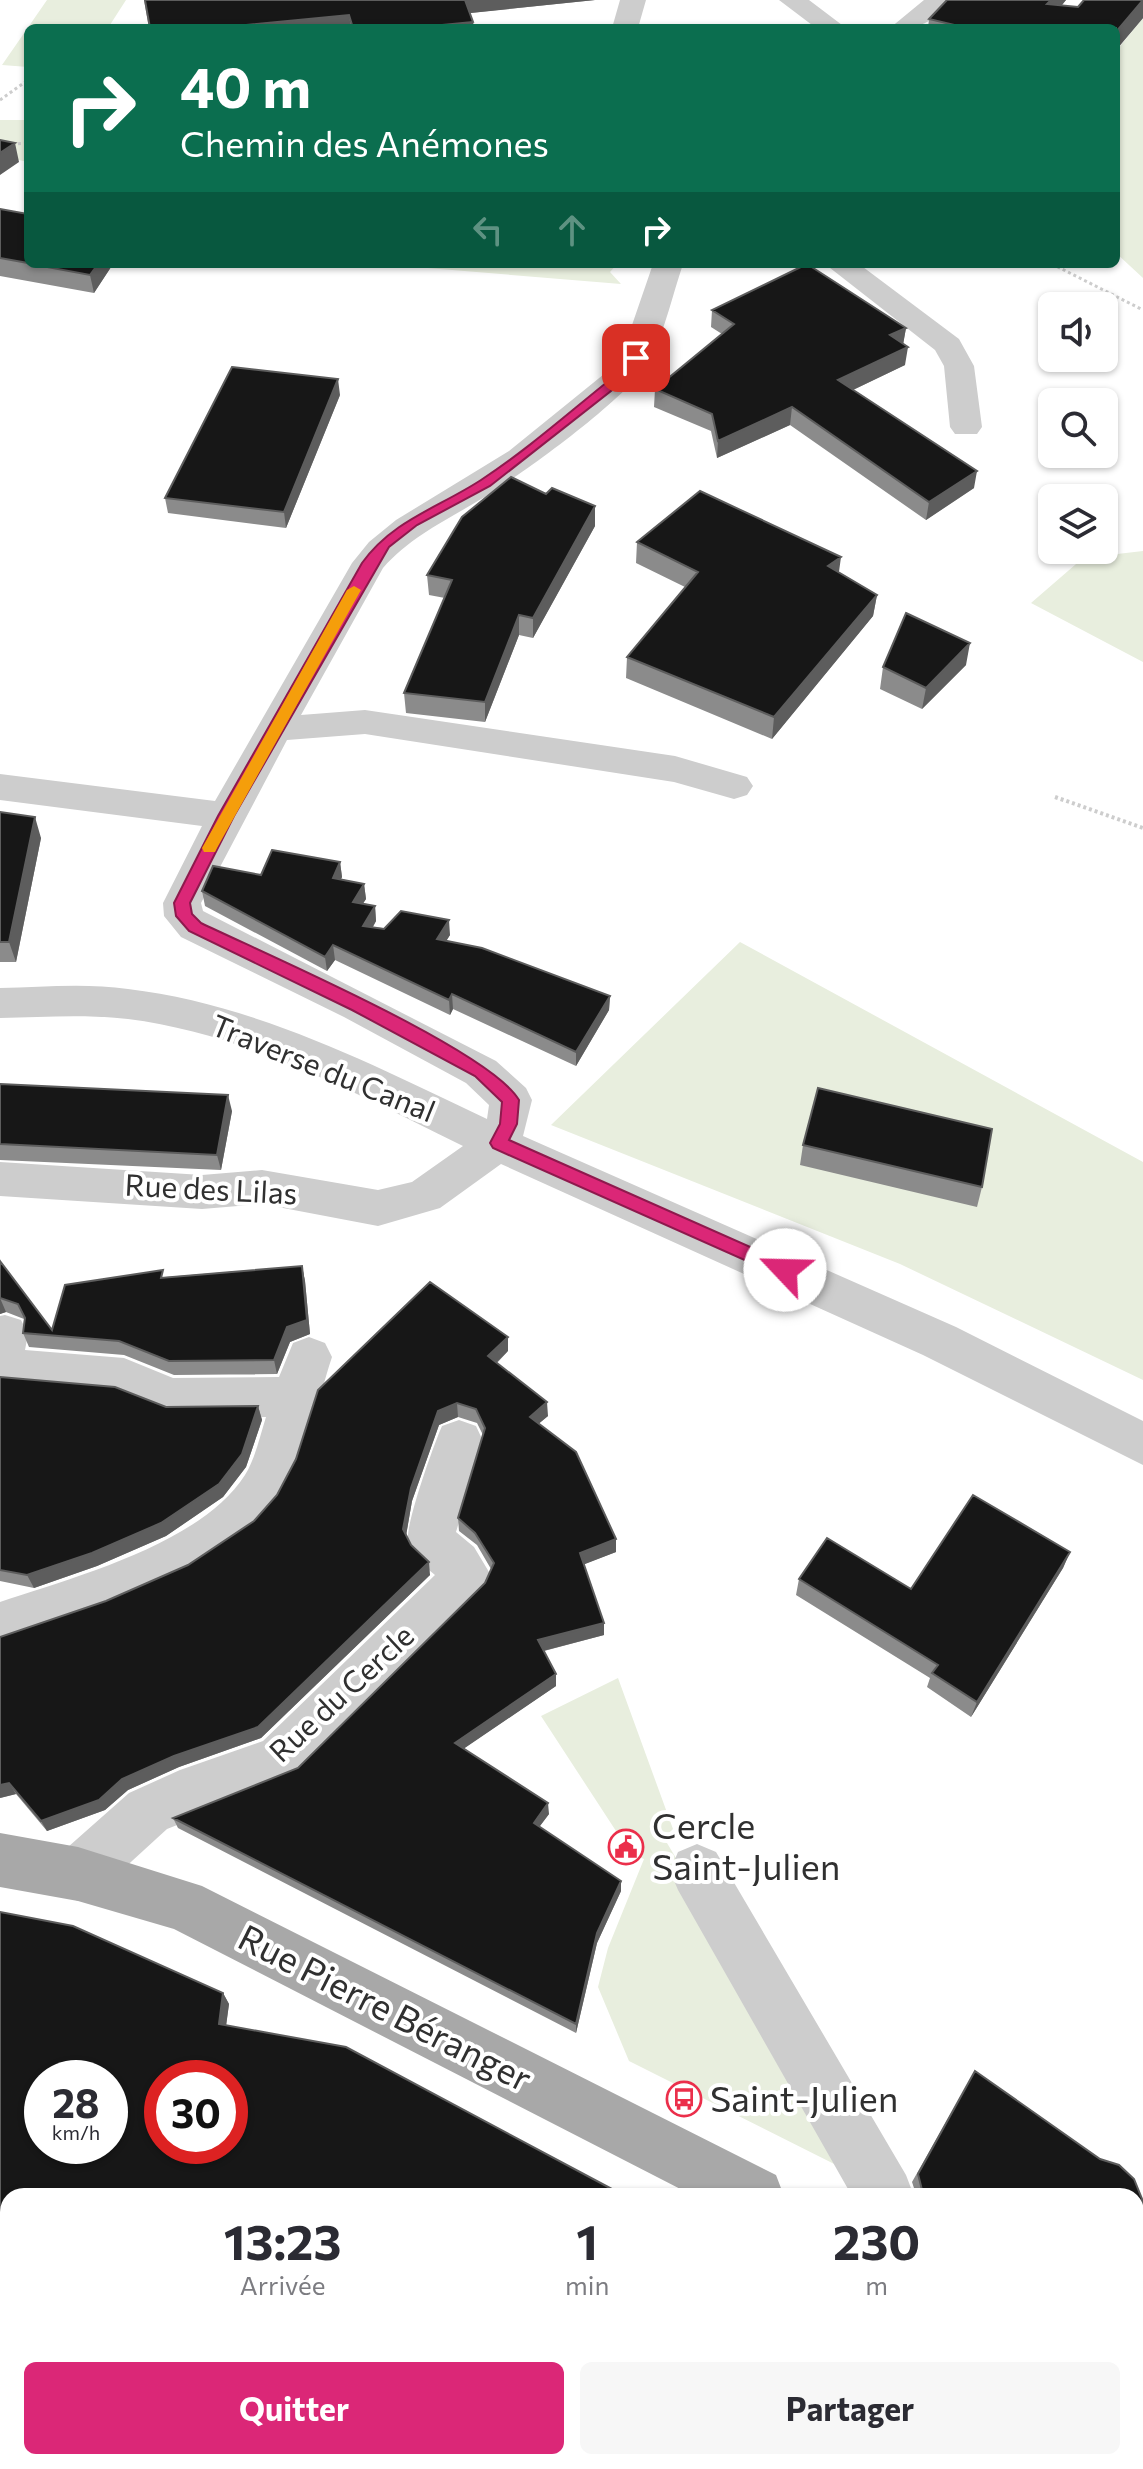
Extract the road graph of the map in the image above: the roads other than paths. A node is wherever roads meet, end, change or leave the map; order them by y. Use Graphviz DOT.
graph roads {
  1 [pos="633,0"];
  2 [pos="937,0"];
  3 [pos="786,6"];
  4 [pos="626,24"];
  5 [pos="824,24"];
  6 [pos="909,24"];
  7 [pos="667,268"];
  8 [pos="845,268"];
  9 [pos="966,427"];
  10 [pos="276,729"];
  11 [pos="734,786"];
  12 [pos="0,787"];
  13 [pos="226,816"];
  14 [pos="0,1003"];
  15 [pos="499,1143"];
  16 [pos="0,1179"];
  17 [pos="0,1335"];
  18 [pos="0,1368"];
  19 [pos="459,1441"];
  20 [pos="1143,1444"];
  21 [pos="0,1625"];
  22 [pos="0,1860"];
  23 [pos="697,1871"];
  24 [pos="78,1874"];
  25 [pos="739,2188"];
  26 [pos="880,2188"];
  1 -- 4 [label="street"];
  2 -- 6 [label="street"];
  3 -- 5 [label="street"];
  7 -- 10 [label="street"];
  8 -- 9 [label="street"];
  10 -- 11 [label="street"];
  10 -- 13 [label="street"];
  12 -- 13 [label="street"];
  13 -- 15 [label="street"];
  14 -- 15 [label="street, Traverse du Canal"];
  15 -- 16 [label="street, Rue des Lilas"];
  15 -- 20 [label="street, Traverse du Canal"];
  17 -- 18 [label="street"];
  18 -- 21 [label="street"];
  19 -- 24 [label="street, Rue du Cercle"];
  22 -- 24 [label="main road, Rue Pierre Béranger"];
  23 -- 26 [label="street"];
  24 -- 25 [label="main road, Rue Pierre Béranger"];
}
